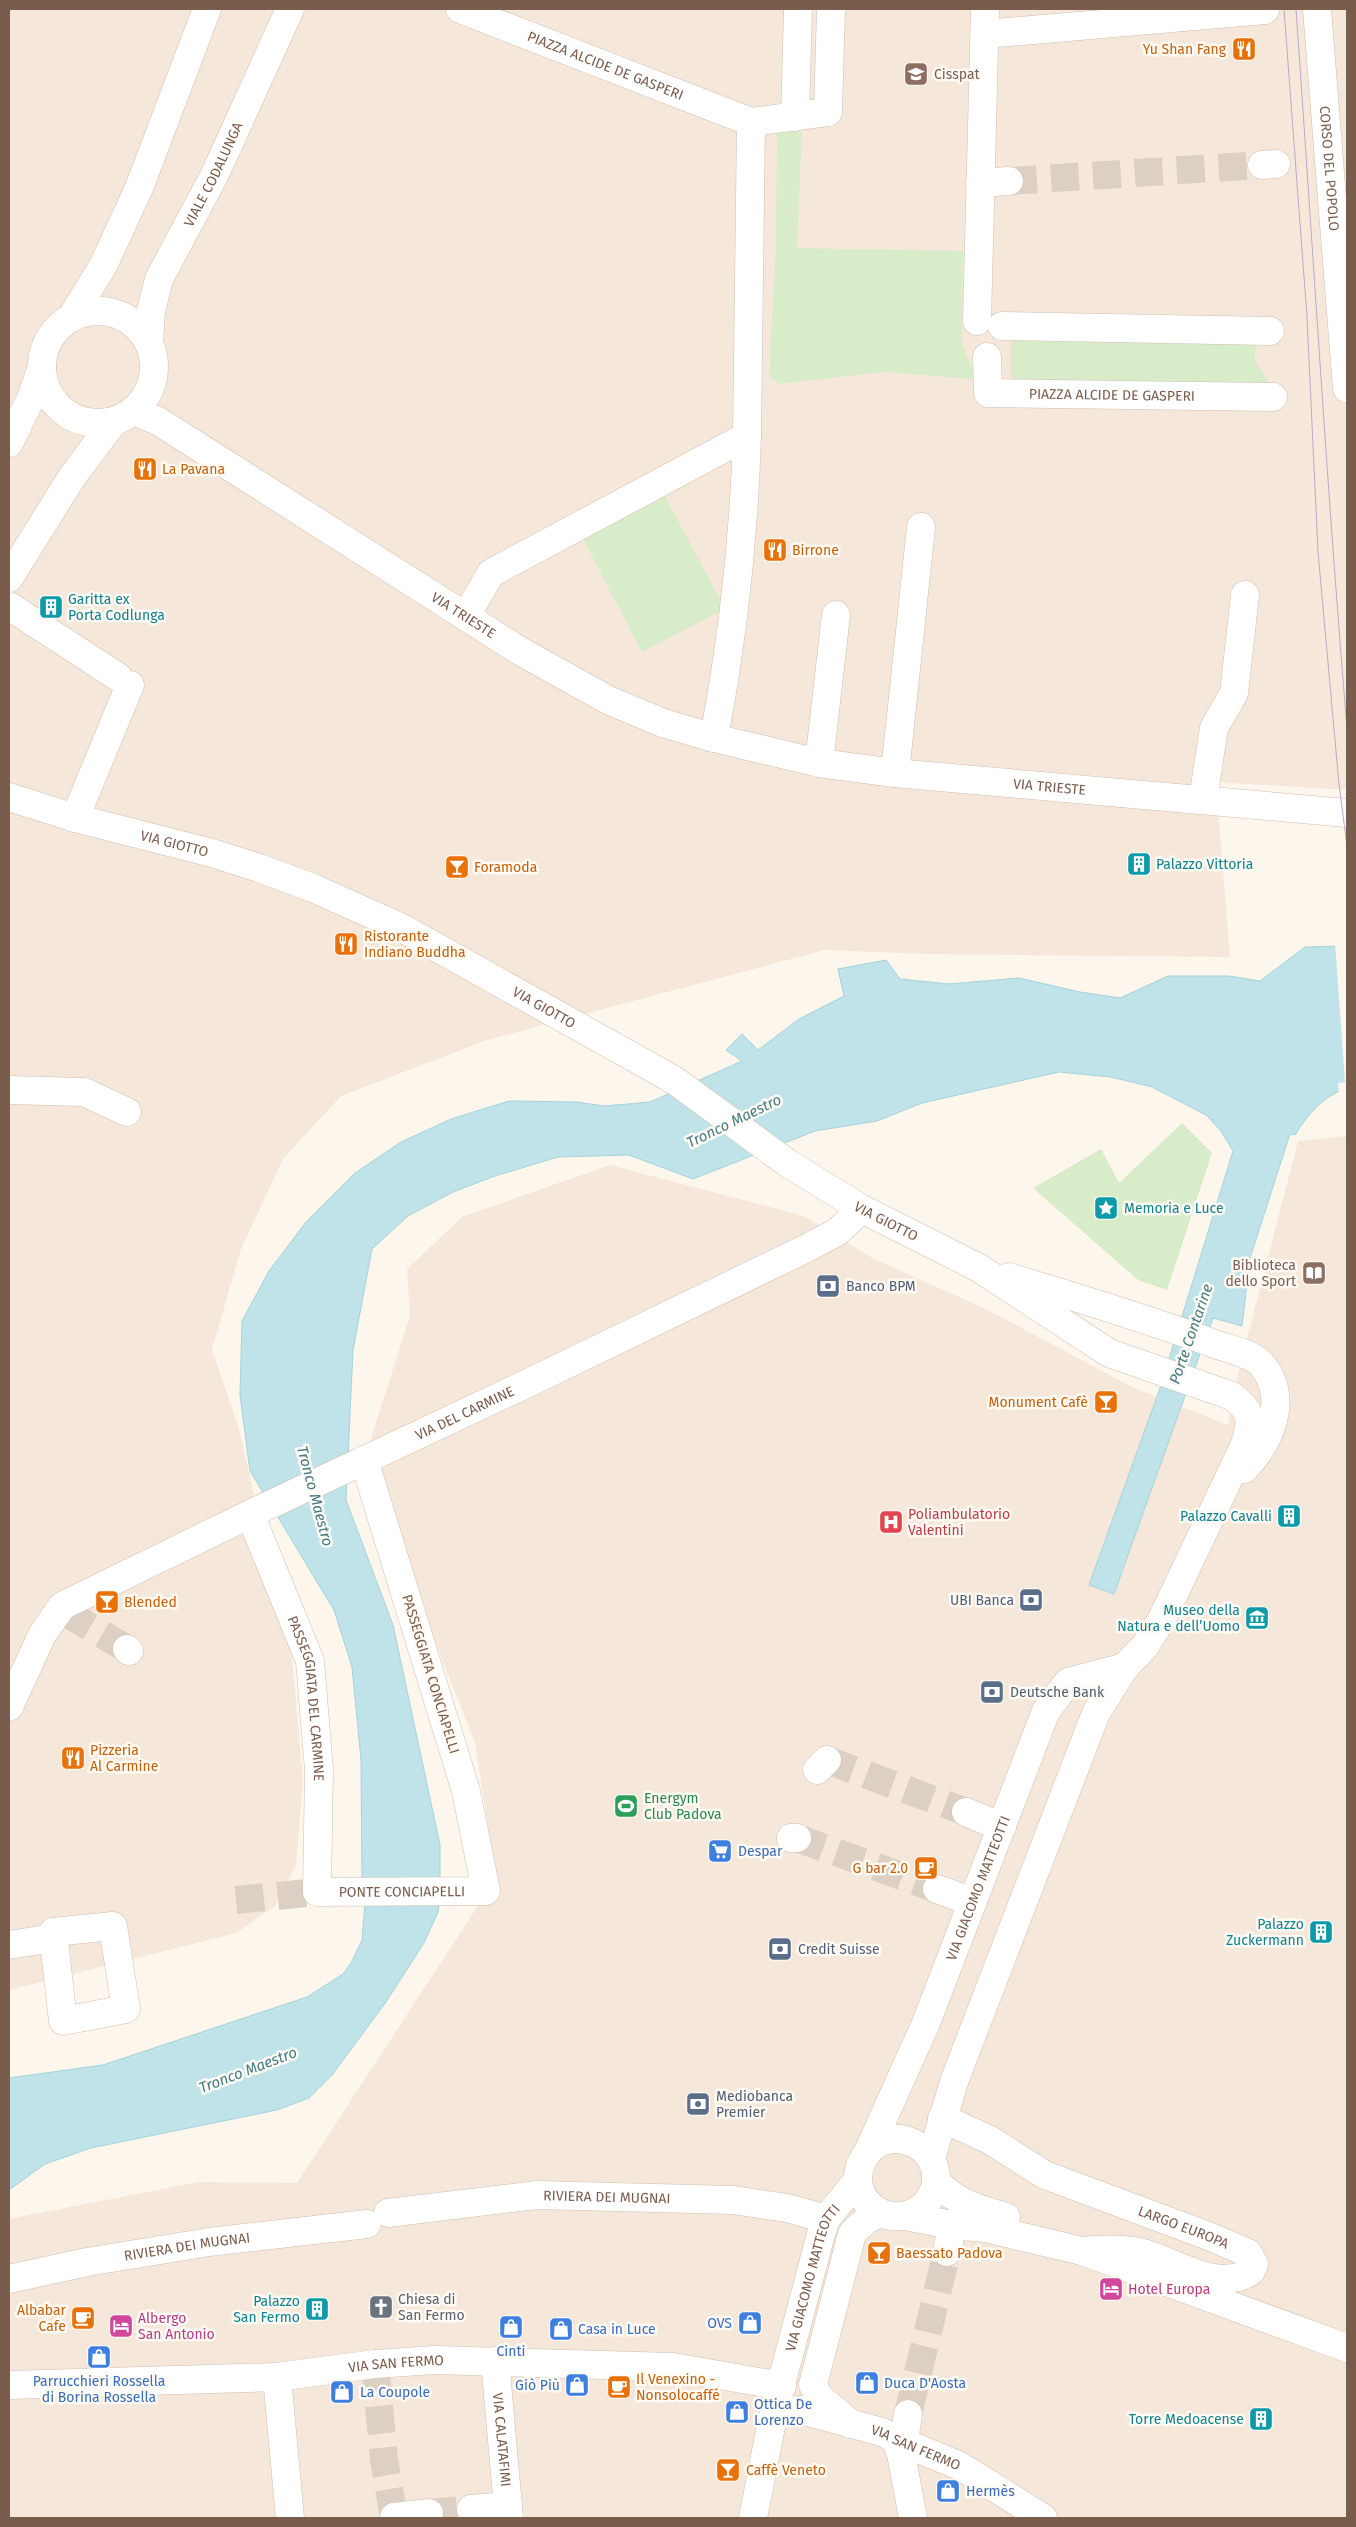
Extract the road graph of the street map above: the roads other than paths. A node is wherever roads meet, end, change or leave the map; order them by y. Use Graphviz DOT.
graph roads {
  1 [pos="207,9"];
  2 [pos="290,9"];
  3 [pos="460,9"];
  4 [pos="798,9"];
  5 [pos="832,9"];
  6 [pos="1317,9"];
  7 [pos="1265,10"];
  8 [pos="985,22"];
  9 [pos="795,117"];
  10 [pos="751,122"];
  11 [pos="1009,181"];
  12 [pos="980,183"];
  13 [pos="71,318"];
  14 [pos="989,323"];
  15 [pos="1270,331"];
  16 [pos="149,341"];
  17 [pos="42,367"];
  18 [pos="1347,388"];
  19 [pos="1273,397"];
  20 [pos="124,416"];
  21 [pos="747,436"];
  22 [pos="9,443"];
  23 [pos="921,527"];
  24 [pos="9,578"];
  25 [pos="1245,595"];
  26 [pos="9,606"];
  27 [pos="836,615"];
  28 [pos="466,616"];
  29 [pos="714,738"];
  30 [pos="818,763"];
  31 [pos="895,773"];
  32 [pos="9,797"];
  33 [pos="1203,798"];
  34 [pos="1347,813"];
  35 [pos="75,818"];
  36 [pos="9,1090"];
  37 [pos="127,1112"];
  38 [pos="862,1209"];
  39 [pos="979,1268"];
  40 [pos="356,1463"];
  41 [pos="1226,1487"];
  42 [pos="256,1511"];
  43 [pos="1125,1667"];
  44 [pos="9,1707"];
  45 [pos="966,1812"];
  46 [pos="1002,1827"];
  47 [pos="937,1889"];
  48 [pos="486,1891"];
  49 [pos="317,1892"];
  50 [pos="973,1902"];
  51 [pos="53,1937"];
  52 [pos="9,1945"];
  53 [pos="942,2118"];
  54 [pos="868,2152"];
  55 [pos="933,2170"];
  56 [pos="858,2180"];
  57 [pos="893,2215"];
  58 [pos="826,2219"];
  59 [pos="952,2225"];
  60 [pos="946,2252"];
  61 [pos="1082,2252"];
  62 [pos="9,2279"];
  63 [pos="1347,2348"];
  64 [pos="495,2361"];
  65 [pos="277,2377"];
  66 [pos="9,2385"];
  67 [pos="782,2386"];
  68 [pos="774,2412"];
  69 [pos="908,2414"];
  70 [pos="851,2424"];
  71 [pos="900,2441"];
  72 [pos="471,2509"];
  73 [pos="508,2512"];
  74 [pos="429,2513"];
  75 [pos="394,2517"];
  76 [pos="290,2518"];
  77 [pos="753,2518"];
  78 [pos="913,2518"];
  79 [pos="1044,2518"];
  1 -- 13 [label="street"];
  2 -- 16 [label="street, VIALE CODALUNGA"];
  3 -- 10 [label="street, PIAZZA ALCIDE DE GASPERI"];
  4 -- 9 [label="street"];
  5 -- 9 [label="street, PIAZZA ALCIDE DE GASPERI"];
  6 -- 18 [label="street, CORSO DEL POPOLO"];
  7 -- 8 [label="street, PIAZZA ALCIDE DE GASPERI"];
  8 -- 12 [label="street, PIAZZA ALCIDE DE GASPERI"];
  9 -- 10 [label="street, PIAZZA ALCIDE DE GASPERI"];
  10 -- 21 [label="street"];
  11 -- 12 [label="street"];
  12 -- 14 [label="street, PIAZZA ALCIDE DE GASPERI"];
  13 -- 16 [label="street"];
  13 -- 17 [label="street"];
  14 -- 15 [label="street"];
  14 -- 19 [label="street, PIAZZA ALCIDE DE GASPERI"];
  16 -- 20 [label="street"];
  17 -- 20 [label="street"];
  17 -- 22 [label="street"];
  20 -- 24 [label="street"];
  20 -- 28 [label="street, VIA TRIESTE"];
  21 -- 28 [label="street"];
  21 -- 29 [label="street"];
  23 -- 31 [label="street"];
  25 -- 33 [label="street"];
  26 -- 35 [label="street"];
  27 -- 30 [label="street"];
  28 -- 29 [label="street, VIA TRIESTE"];
  29 -- 30 [label="street, VIA TRIESTE"];
  30 -- 31 [label="street, VIA TRIESTE"];
  31 -- 33 [label="street, VIA TRIESTE"];
  32 -- 35 [label="street, VIA GIOTTO"];
  33 -- 34 [label="street, VIA TRIESTE"];
  35 -- 38 [label="street, VIA GIOTTO"];
  36 -- 37 [label="street"];
  38 -- 39 [label="street, VIA GIOTTO"];
  38 -- 40 [label="street, VIA DEL CARMINE"];
  39 -- 41 [label="street, VIA GIOTTO"];
  39 -- 41 [label="street, VIA GIOTTO"];
  40 -- 42 [label="street, VIA DEL CARMINE"];
  40 -- 48 [label="street, PASSEGGIATA CONCIAPELLI"];
  41 -- 43 [label="street"];
  42 -- 44 [label="street, VIA DEL CARMINE"];
  42 -- 49 [label="street, PASSEGGIATA DEL CARMINE"];
  43 -- 46 [label="street, VIA GIACOMO MATTEOTTI"];
  43 -- 53 [label="street"];
  45 -- 46 [label="street"];
  46 -- 50 [label="street, VIA GIACOMO MATTEOTTI"];
  47 -- 50 [label="street"];
  48 -- 49 [label="street, PONTE CONCIAPELLI"];
  50 -- 54 [label="street, VIA GIACOMO MATTEOTTI"];
  51 -- 51 [label="street"];
  51 -- 52 [label="street"];
  53 -- 55 [label="street, VIA GIACOMO MATTEOTTI"];
  53 -- 61 [label="street, LARGO EUROPA"];
  54 -- 55 [label="street"];
  54 -- 56 [label="street, VIA GIACOMO MATTEOTTI"];
  55 -- 57 [label="street, VIA GIACOMO MATTEOTTI"];
  55 -- 61 [label="street"];
  56 -- 57 [label="street"];
  56 -- 58 [label="street, VIA GIACOMO MATTEOTTI"];
  57 -- 59 [label="street"];
  57 -- 70 [label="street, VIA GIACOMO MATTEOTTI"];
  58 -- 62 [label="street, RIVIERA DEI MUGNAI"];
  58 -- 67 [label="street, VIA GIACOMO MATTEOTTI"];
  59 -- 60 [label="street"];
  59 -- 61 [label="street, LARGO EUROPA"];
  61 -- 63 [label="street, LARGO EUROPA"];
  64 -- 65 [label="street, VIA SAN FERMO"];
  64 -- 67 [label="street, VIA SAN FERMO"];
  64 -- 73 [label="street, VIA CALATAFIMI"];
  65 -- 66 [label="street, VIA SAN FERMO"];
  65 -- 76 [label="street"];
  67 -- 68 [label="street, VIA GIACOMO MATTEOTTI"];
  68 -- 70 [label="street, VIA SAN FERMO"];
  68 -- 77 [label="street, VIA GIACOMO MATTEOTTI"];
  69 -- 71 [label="street"];
  70 -- 71 [label="street, VIA SAN FERMO"];
  71 -- 78 [label="street"];
  71 -- 79 [label="street, VIA SAN FERMO"];
  72 -- 73 [label="street"];
  74 -- 75 [label="street"];
}
